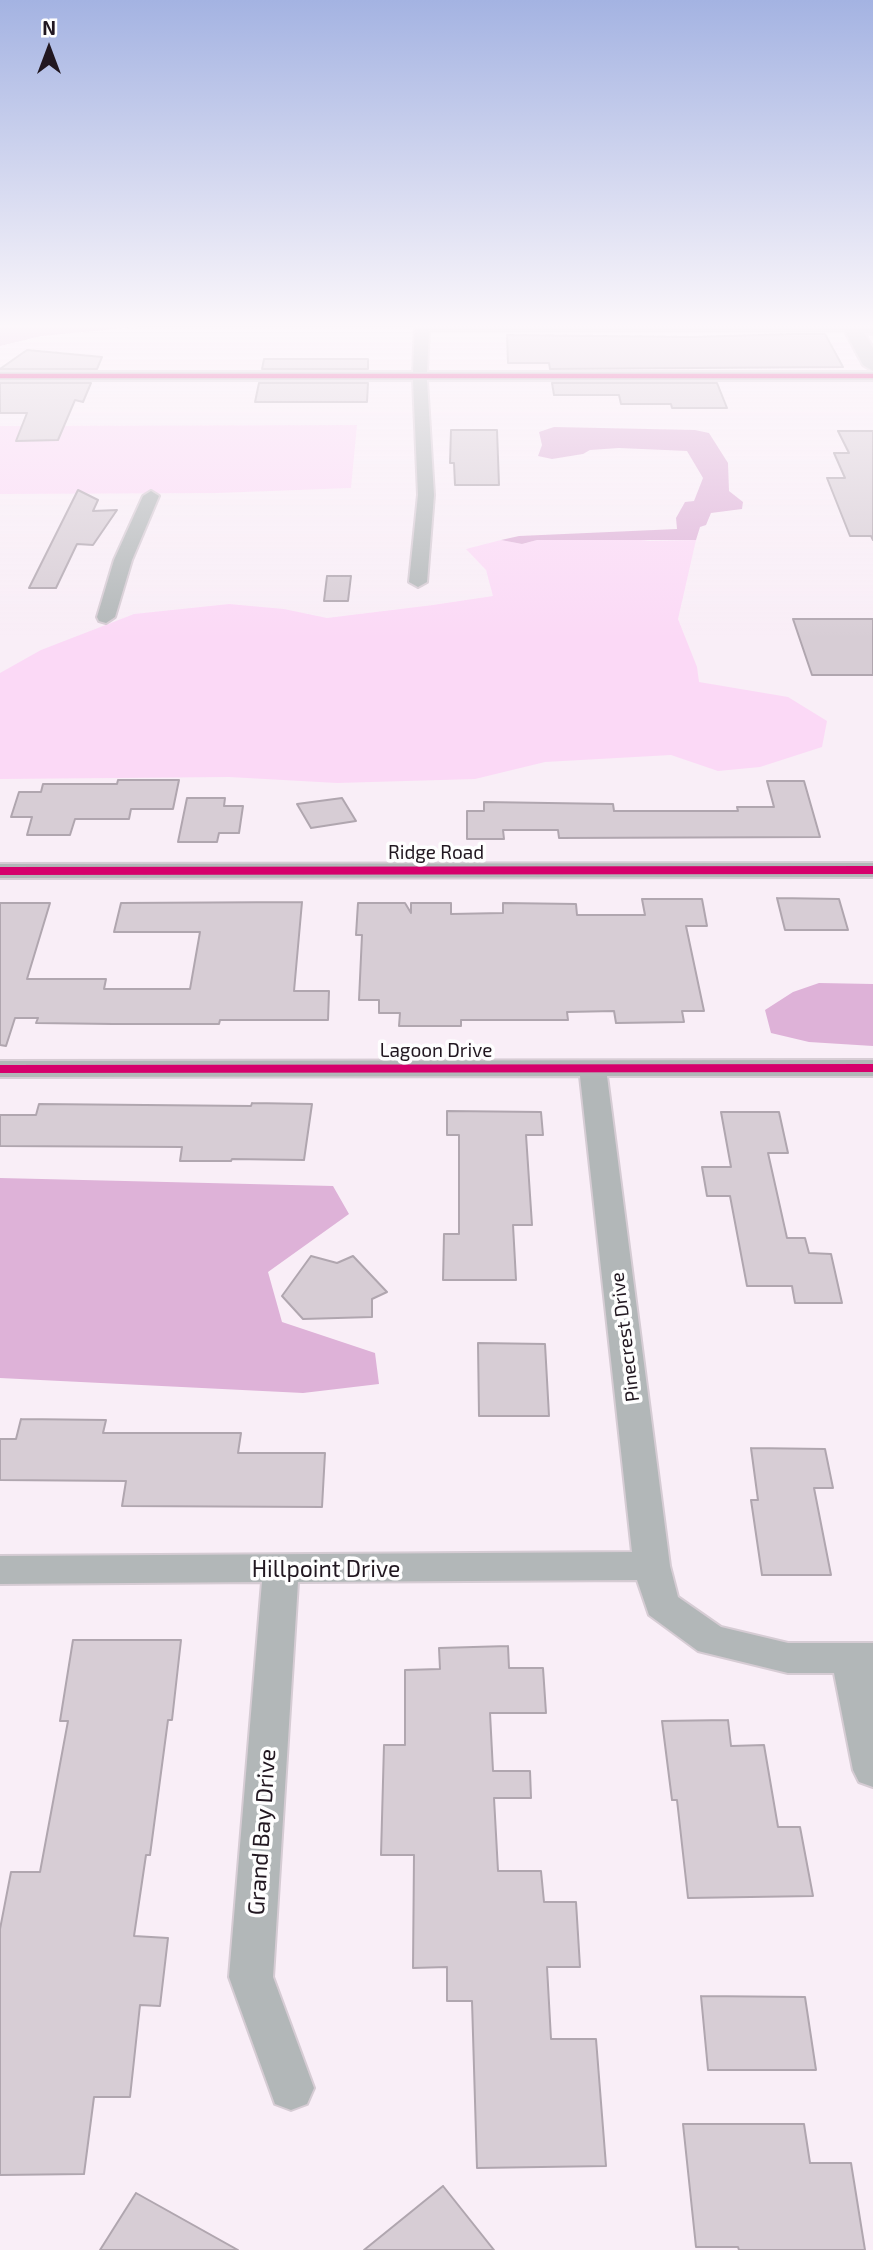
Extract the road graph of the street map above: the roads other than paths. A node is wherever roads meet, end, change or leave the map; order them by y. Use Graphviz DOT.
graph roads {
  1 [pos="423,429"];
  2 [pos="151,496"];
  3 [pos="418,582"];
  4 [pos="106,617"];
  5 [pos="873,870"];
  6 [pos="0,871"];
  7 [pos="873,1068"];
  8 [pos="0,1069"];
  9 [pos="593,1069"];
  10 [pos="652,1566"];
  11 [pos="281,1569"];
  12 [pos="0,1570"];
  13 [pos="861,1659"];
  14 [pos="873,1770"];
  15 [pos="290,2088"];
  1 -- 3 [label="street"];
  2 -- 4 [label="street"];
  5 -- 6 [label="street, Ridge Road"];
  7 -- 9 [label="street, Lagoon Drive"];
  8 -- 9 [label="street, Lagoon Drive"];
  9 -- 10 [label="street, Pinecrest Drive"];
  10 -- 11 [label="street, Hillpoint Drive"];
  10 -- 13 [label="street, Pinecrest Drive"];
  11 -- 12 [label="street, Hillpoint Drive"];
  11 -- 15 [label="street, Grand Bay Drive"];
  13 -- 14 [label="street"];
}
